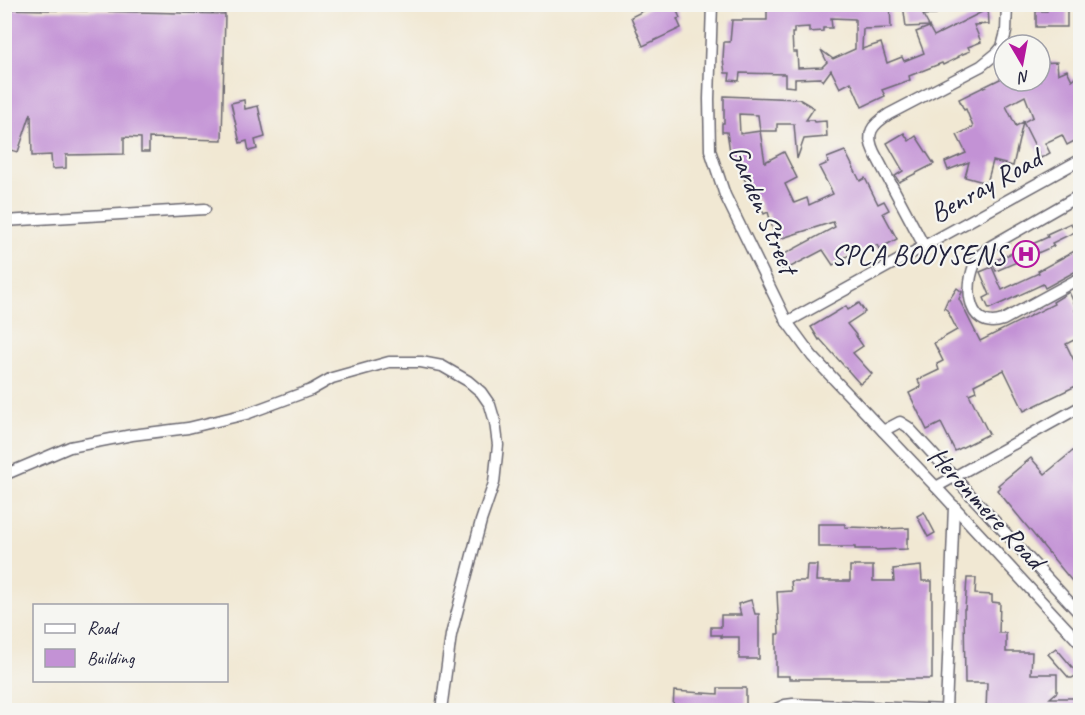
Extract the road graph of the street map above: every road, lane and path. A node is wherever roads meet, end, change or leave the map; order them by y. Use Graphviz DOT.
graph roads {
  1 [pos="712,4"];
  2 [pos="1007,4"];
  3 [pos="1080,160"];
  4 [pos="1080,195"];
  5 [pos="204,209"];
  6 [pos="4,221"];
  7 [pos="924,246"];
  8 [pos="1080,278"];
  9 [pos="787,322"];
  10 [pos="1080,407"];
  11 [pos="883,431"];
  12 [pos="4,475"];
  13 [pos="955,477"];
  14 [pos="936,487"];
  15 [pos="954,506"];
  16 [pos="1080,614"];
  17 [pos="1080,644"];
  18 [pos="946,710"];
  19 [pos="441,711"];
  20 [pos="774,711"];
  1 -- 9 [label="street, Garden Street"];
  2 -- 7 [label="street"];
  3 -- 7 [label="street, Benray Road"];
  4 -- 8 [label="street"];
  5 -- 6 [label="street"];
  7 -- 9 [label="street, Benray Road"];
  9 -- 11 [label="street, Heronmere Road"];
  10 -- 13 [label="street"];
  11 -- 13 [label="street, Heronmere Road"];
  11 -- 14 [label="street, Heronmere Road"];
  12 -- 19 [label="street"];
  13 -- 14 [label="street"];
  13 -- 16 [label="street, Heronmere Road"];
  14 -- 15 [label="street, Heronmere Road"];
  15 -- 17 [label="street, Heronmere Road"];
  15 -- 18 [label="street"];
  18 -- 20 [label="street"];
}
